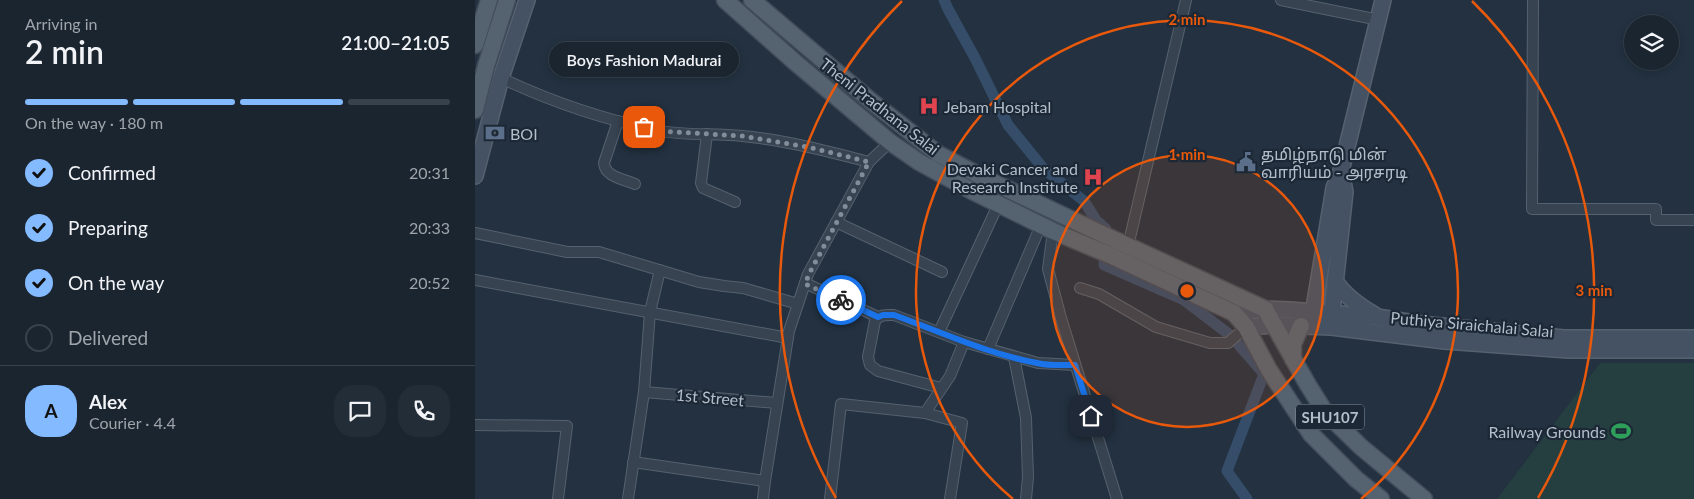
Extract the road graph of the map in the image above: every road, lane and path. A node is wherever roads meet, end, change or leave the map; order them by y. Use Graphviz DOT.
graph roads {
  1 [pos="489,0"];
  2 [pos="507,0"];
  3 [pos="527,0"];
  4 [pos="725,0"];
  5 [pos="752,0"];
  6 [pos="1186,0"];
  7 [pos="1281,0"];
  8 [pos="1383,0"];
  9 [pos="1533,0"];
  10 [pos="1379,20"];
  11 [pos="475,45"];
  12 [pos="501,78"];
  13 [pos="475,110"];
  14 [pos="618,121"];
  15 [pos="707,134"];
  16 [pos="890,142"];
  17 [pos="869,162"];
  18 [pos="1341,171"];
  19 [pos="475,176"];
  20 [pos="635,184"];
  21 [pos="735,202"];
  22 [pos="999,205"];
  23 [pos="1694,220"];
  24 [pos="836,222"];
  25 [pos="1047,228"];
  26 [pos="475,233"];
  27 [pos="1113,248"];
  28 [pos="660,270"];
  29 [pos="942,272"];
  30 [pos="475,280"];
  31 [pos="1335,281"];
  32 [pos="805,284"];
  33 [pos="1080,288"];
  34 [pos="1317,290"];
  35 [pos="799,304"];
  36 [pos="1265,310"];
  37 [pos="1290,310"];
  38 [pos="650,312"];
  39 [pos="1234,313"];
  40 [pos="878,317"];
  41 [pos="1377,317"];
  42 [pos="1331,320"];
  43 [pos="1309,322"];
  44 [pos="1275,325"];
  45 [pos="939,332"];
  46 [pos="1236,336"];
  47 [pos="788,338"];
  48 [pos="1694,338"];
  49 [pos="964,342"];
  50 [pos="987,349"];
  51 [pos="1694,350"];
  52 [pos="1014,357"];
  53 [pos="1293,359"];
  54 [pos="1075,365"];
  55 [pos="941,388"];
  56 [pos="643,392"];
  57 [pos="777,403"];
  58 [pos="925,414"];
  59 [pos="475,425"];
  60 [pos="1347,433"];
  61 [pos="1327,450"];
  62 [pos="633,462"];
  63 [pos="765,481"];
  64 [pos="558,499"];
  65 [pos="628,499"];
  66 [pos="763,499"];
  67 [pos="830,499"];
  68 [pos="950,499"];
  69 [pos="1026,499"];
  70 [pos="1117,499"];
  71 [pos="1381,499"];
  72 [pos="1424,499"];
  1 -- 11 [label="main road"];
  2 -- 13 [label="main road"];
  3 -- 12 [label="main road"];
  4 -- 16 [label="main road, Theni Pradhana Salai"];
  5 -- 27 [label="main road, Theni Pradhana Salai"];
  6 -- 27 [label="street"];
  7 -- 10 [label="street"];
  8 -- 10 [label="main road"];
  9 -- 23 [label="street"];
  10 -- 18 [label="main road"];
  12 -- 14 [label="street"];
  12 -- 19 [label="main road"];
  14 -- 15 [label="street"];
  14 -- 20 [label="street"];
  15 -- 17 [label="street"];
  15 -- 21 [label="street"];
  16 -- 17 [label="street"];
  16 -- 22 [label="main road, Theni Pradhana Salai"];
  17 -- 24 [label="street"];
  18 -- 31 [label="main road"];
  18 -- 34 [label="main road"];
  22 -- 25 [label="main road, Theni Pradhana Salai"];
  22 -- 45 [label="street"];
  24 -- 29 [label="street"];
  24 -- 32 [label="street"];
  25 -- 27 [label="main road, Theni Pradhana Salai"];
  25 -- 50 [label="street"];
  25 -- 54 [label="street"];
  26 -- 28 [label="street"];
  27 -- 36 [label="main road, Theni Pradhana Salai"];
  27 -- 39 [label="main road, Theni Pradhana Salai"];
  28 -- 35 [label="street"];
  28 -- 38 [label="street"];
  30 -- 38 [label="street"];
  31 -- 41 [label="main road"];
  31 -- 42 [label="main road"];
  32 -- 35 [label="street"];
  32 -- 40 [label="street"];
  33 -- 46 [label="street"];
  34 -- 37 [label="main road"];
  34 -- 43 [label="main road"];
  35 -- 47 [label="street"];
  36 -- 37 [label="main road"];
  36 -- 39 [label="main road"];
  36 -- 44 [label="main road, SHU107"];
  37 -- 43 [label="main road"];
  38 -- 47 [label="street"];
  38 -- 56 [label="street"];
  39 -- 46 [label="main road"];
  40 -- 45 [label="street"];
  40 -- 55 [label="street"];
  41 -- 42 [label="main road, Puthiya Siraichalai Salai"];
  41 -- 48 [label="main road, Puthiya Siraichalai Salai"];
  42 -- 43 [label="main road"];
  42 -- 51 [label="main road, Puthiya Siraichalai Salai"];
  43 -- 44 [label="main road"];
  43 -- 53 [label="main road"];
  44 -- 46 [label="main road"];
  44 -- 53 [label="main road, SHU107"];
  45 -- 49 [label="street"];
  46 -- 61 [label="main road, SHU107"];
  47 -- 57 [label="street"];
  49 -- 50 [label="street"];
  49 -- 55 [label="street"];
  50 -- 52 [label="street"];
  52 -- 54 [label="street"];
  52 -- 69 [label="street"];
  53 -- 60 [label="main road, SHU107"];
  54 -- 70 [label="street"];
  55 -- 58 [label="street"];
  56 -- 57 [label="street, 1st Street"];
  56 -- 62 [label="street"];
  57 -- 63 [label="street"];
  58 -- 67 [label="street"];
  58 -- 68 [label="street"];
  59 -- 64 [label="street"];
  60 -- 61 [label="main road"];
  60 -- 72 [label="main road, SHU107"];
  61 -- 71 [label="main road, SHU107"];
  62 -- 63 [label="street"];
  62 -- 65 [label="street"];
  63 -- 66 [label="street"];
}
